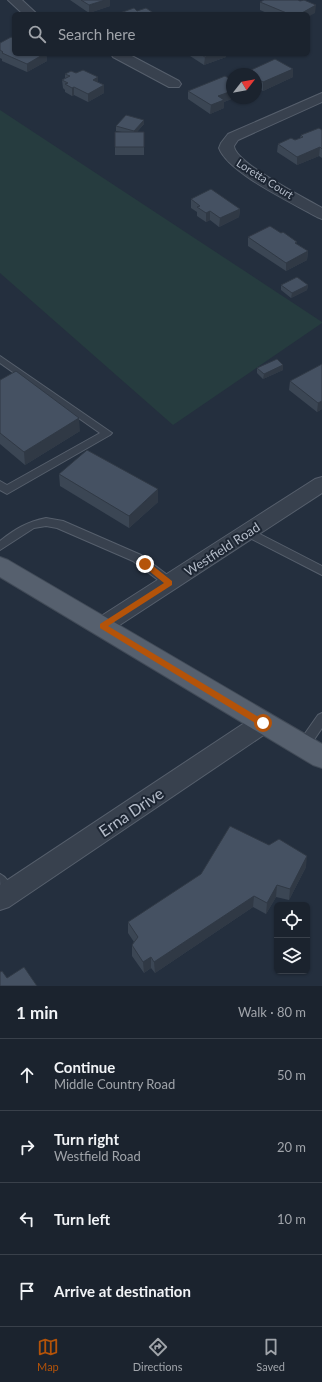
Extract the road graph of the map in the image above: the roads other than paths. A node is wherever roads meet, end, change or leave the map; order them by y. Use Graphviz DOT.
graph roads {
  1 [pos="14,0"];
  2 [pos="29,12"];
  3 [pos="122,56"];
  4 [pos="174,84"];
  5 [pos="322,97"];
  6 [pos="322,214"];
  7 [pos="0,359"];
  8 [pos="322,484"];
  9 [pos="0,485"];
  10 [pos="248,532"];
  11 [pos="0,546"];
  12 [pos="0,566"];
  13 [pos="322,571"];
  14 [pos="170,583"];
  15 [pos="102,626"];
  16 [pos="322,718"];
  17 [pos="263,723"];
  18 [pos="312,751"];
  19 [pos="3,891"];
  1 -- 2 [label="street"];
  3 -- 4 [label="street"];
  5 -- 6 [label="street, Loretta Court"];
  7 -- 9 [label="lane"];
  8 -- 10 [label="street, Westfield Road"];
  10 -- 13 [label="lane"];
  10 -- 14 [label="street, Westfield Road"];
  11 -- 14 [label="lane"];
  12 -- 15 [label="main road"];
  14 -- 15 [label="street, Westfield Road"];
  15 -- 17 [label="main road"];
  16 -- 18 [label="lane"];
  17 -- 18 [label="main road"];
  17 -- 19 [label="street, Erna Drive"];
}
